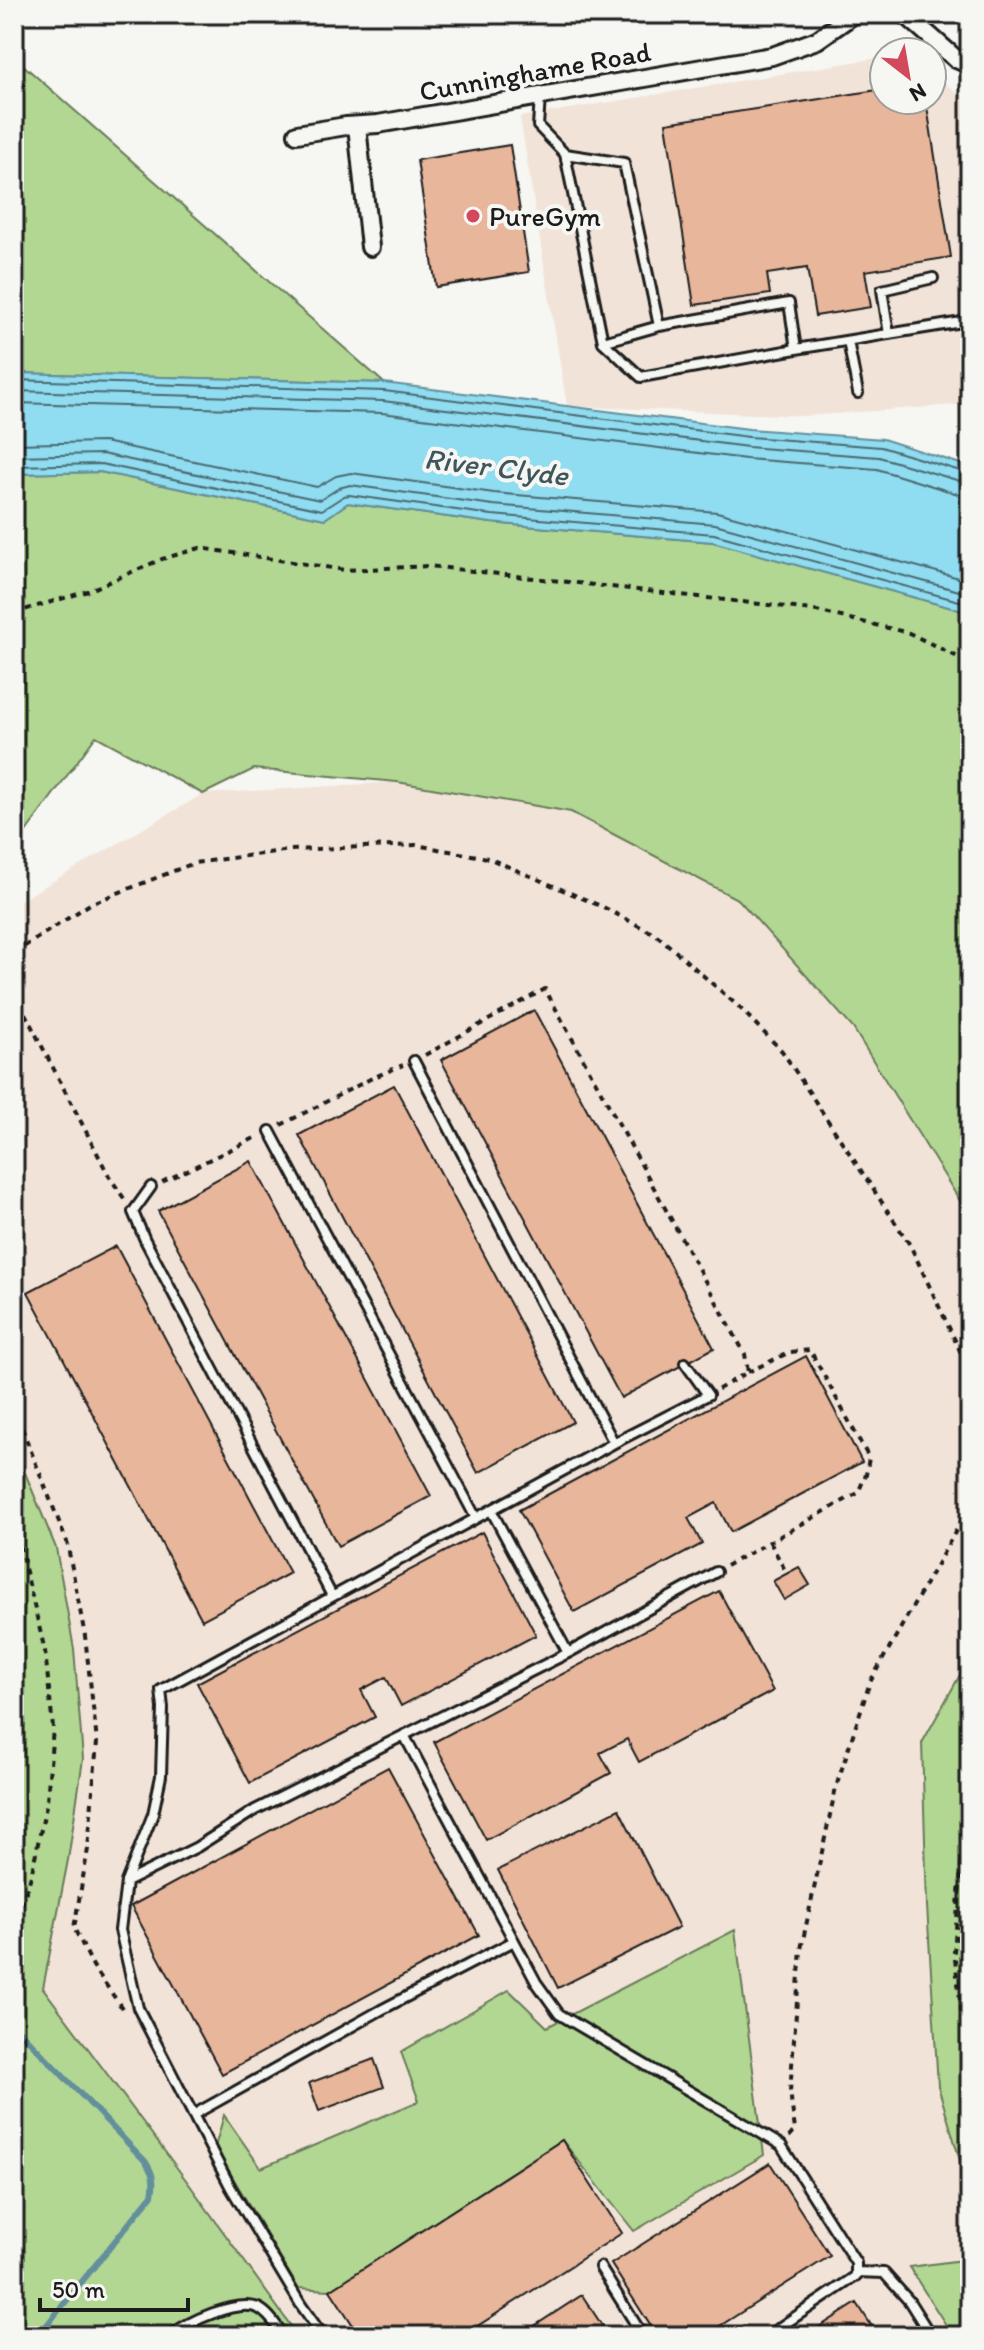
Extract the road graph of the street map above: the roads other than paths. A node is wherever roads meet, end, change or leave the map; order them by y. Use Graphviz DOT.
graph roads {
  1 [pos="854,14"];
  2 [pos="905,14"];
  3 [pos="970,65"];
  4 [pos="540,96"];
  5 [pos="357,126"];
  6 [pos="297,134"];
  7 [pos="565,154"];
  8 [pos="370,247"];
  9 [pos="933,278"];
  10 [pos="962,322"];
  11 [pos="659,326"];
  12 [pos="889,334"];
  13 [pos="848,341"];
  14 [pos="603,342"];
  15 [pos="796,349"];
  16 [pos="858,393"];
  17 [pos="414,1061"];
  18 [pos="270,1131"];
  19 [pos="151,1187"];
  20 [pos="685,1363"];
  21 [pos="614,1443"];
  22 [pos="491,1510"];
  23 [pos="476,1518"];
  24 [pos="716,1572"];
  25 [pos="332,1596"];
  26 [pos="568,1653"];
  27 [pos="404,1735"];
  28 [pos="126,1882"];
  29 [pos="514,1941"];
  30 [pos="193,2115"];
  31 [pos="600,2267"];
  32 [pos="856,2272"];
  33 [pos="170,2336"];
  34 [pos="284,2336"];
  35 [pos="323,2336"];
  36 [pos="643,2336"];
  37 [pos="767,2336"];
  38 [pos="931,2336"];
  1 -- 4 [label="street, Cunninghame Road"];
  2 -- 3 [label="street"];
  4 -- 5 [label="street, Cunninghame Road"];
  4 -- 7 [label="lane"];
  5 -- 6 [label="street, Cunninghame Road"];
  5 -- 8 [label="street"];
  7 -- 11 [label="lane"];
  7 -- 14 [label="lane"];
  9 -- 12 [label="lane"];
  10 -- 12 [label="lane"];
  11 -- 14 [label="lane"];
  11 -- 15 [label="lane"];
  12 -- 13 [label="lane"];
  13 -- 15 [label="lane"];
  13 -- 16 [label="lane"];
  14 -- 15 [label="lane"];
  17 -- 21 [label="lane"];
  18 -- 23 [label="lane"];
  19 -- 25 [label="lane"];
  20 -- 21 [label="lane"];
  21 -- 22 [label="lane"];
  22 -- 23 [label="lane"];
  22 -- 26 [label="lane"];
  23 -- 25 [label="lane"];
  24 -- 26 [label="lane"];
  25 -- 28 [label="lane"];
  26 -- 27 [label="lane"];
  27 -- 28 [label="lane"];
  27 -- 29 [label="lane"];
  28 -- 30 [label="lane"];
  29 -- 30 [label="lane"];
  29 -- 32 [label="lane"];
  30 -- 35 [label="lane"];
  31 -- 36 [label="lane"];
  32 -- 37 [label="lane"];
  32 -- 38 [label="lane"];
  33 -- 34 [label="lane"];
}
